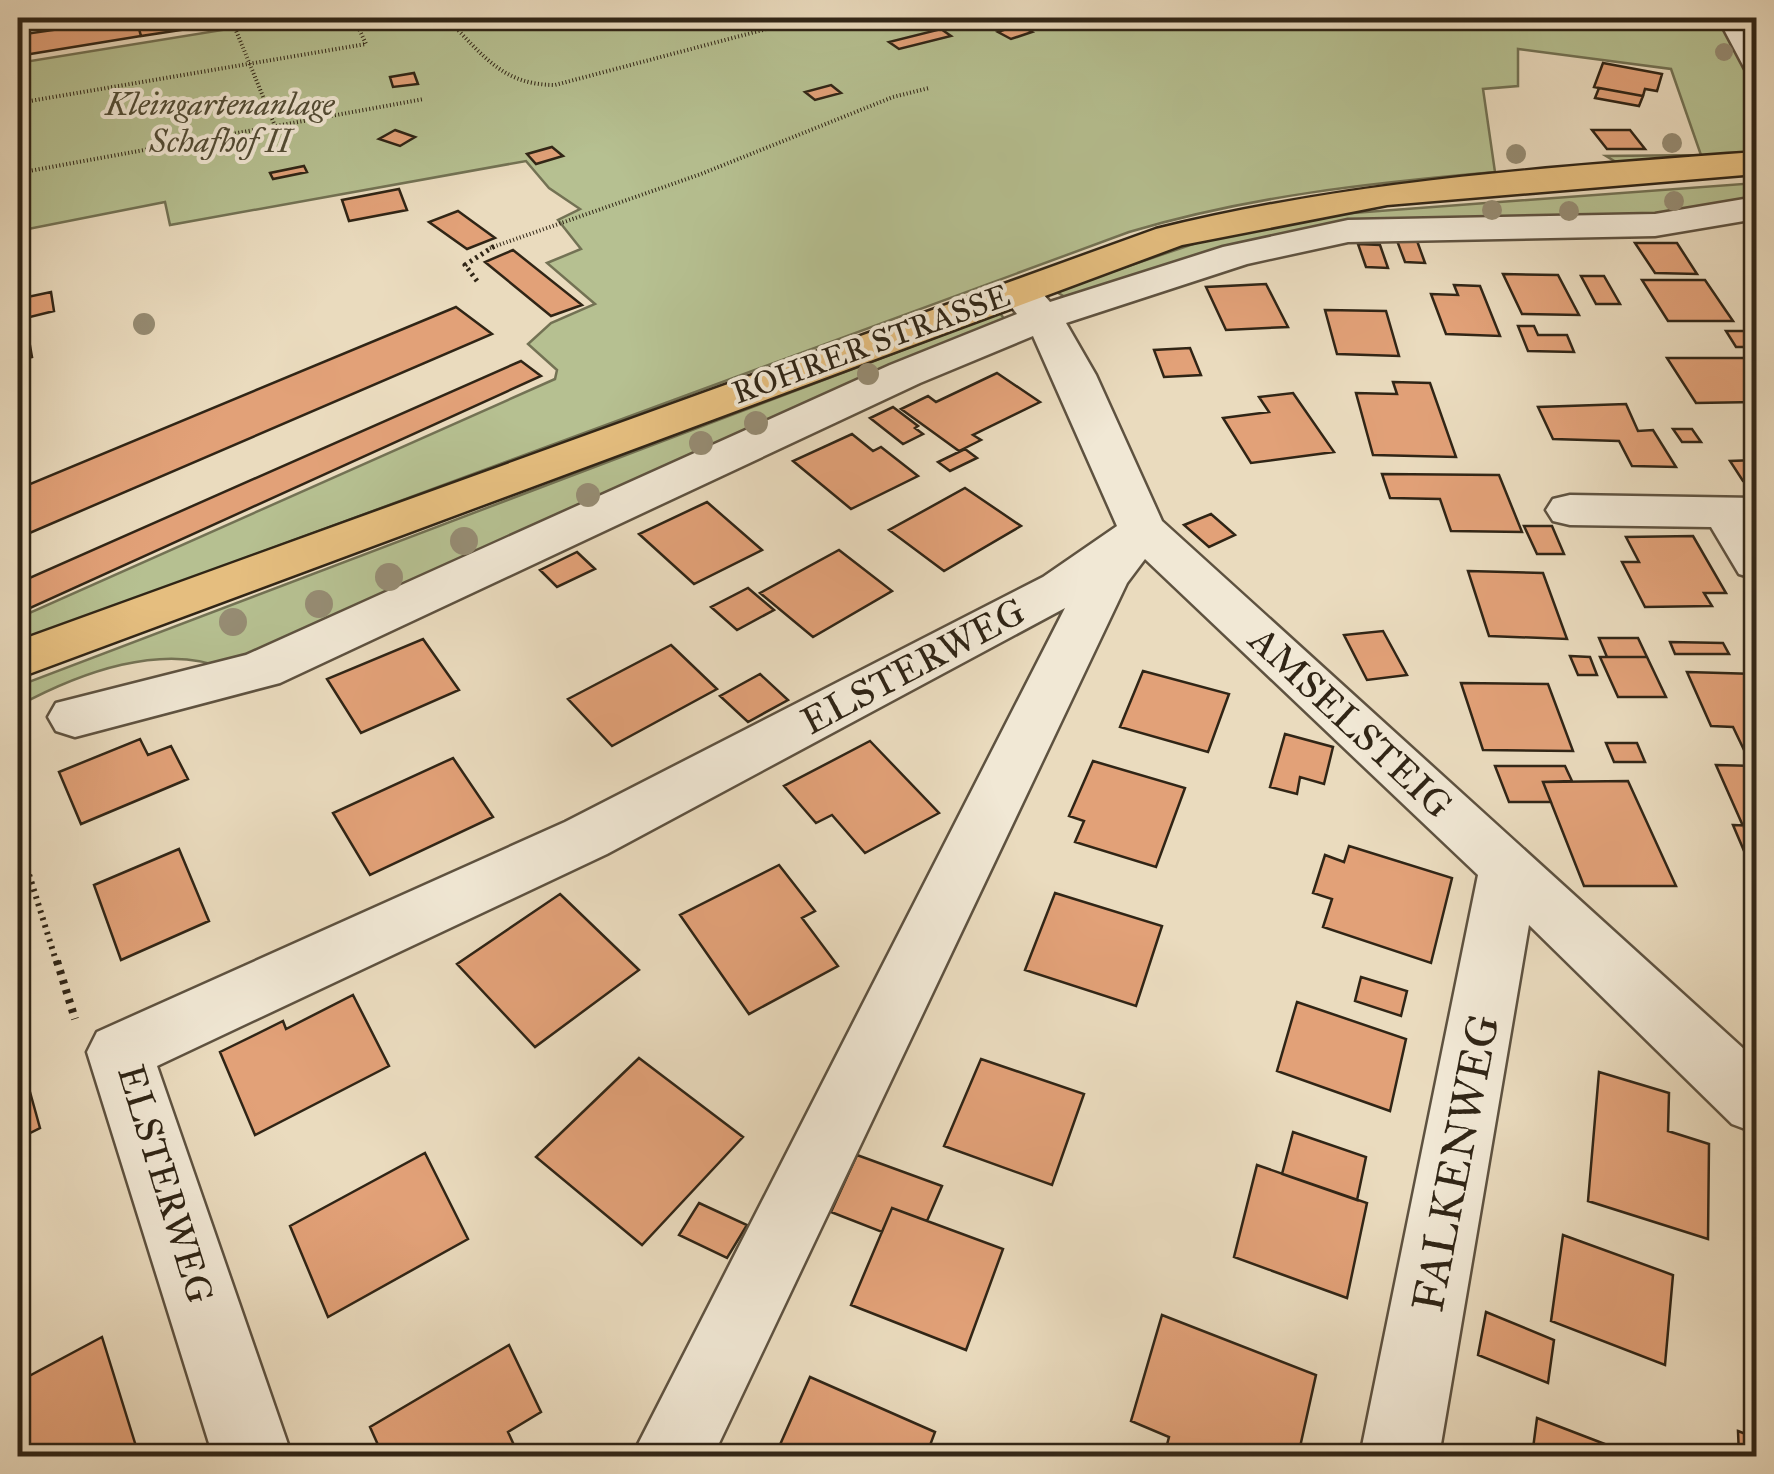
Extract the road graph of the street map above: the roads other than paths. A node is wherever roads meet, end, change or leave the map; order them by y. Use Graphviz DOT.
graph roads {
  1 [pos="1732,18"];
  2 [pos="1756,62"];
  3 [pos="1756,163"];
  4 [pos="1756,208"];
  5 [pos="1031,303"];
  6 [pos="1570,510"];
  7 [pos="1742,513"];
  8 [pos="1142,530"];
  9 [pos="1756,564"];
  10 [pos="18,660"];
  11 [pos="75,717"];
  12 [pos="1509,870"];
  13 [pos="1756,1103"];
  14 [pos="252,1456"];
  15 [pos="672,1456"];
  16 [pos="1400,1456"];
  1 -- 2 [label="street"];
  3 -- 5 [label="main road, ROHRER STRASSE"];
  4 -- 5 [label="street, ROHRER STRASSE"];
  5 -- 8 [label="street, AMSELSTEIG"];
  5 -- 10 [label="main road, ROHRER STRASSE"];
  5 -- 11 [label="street"];
  6 -- 7 [label="street"];
  7 -- 9 [label="street"];
  8 -- 12 [label="street, AMSELSTEIG"];
  8 -- 14 [label="street, ELSTERWEG"];
  8 -- 15 [label="street, ELSTERWEG"];
  12 -- 13 [label="street, AMSELSTEIG"];
  12 -- 16 [label="street, FALKENWEG"];
}
